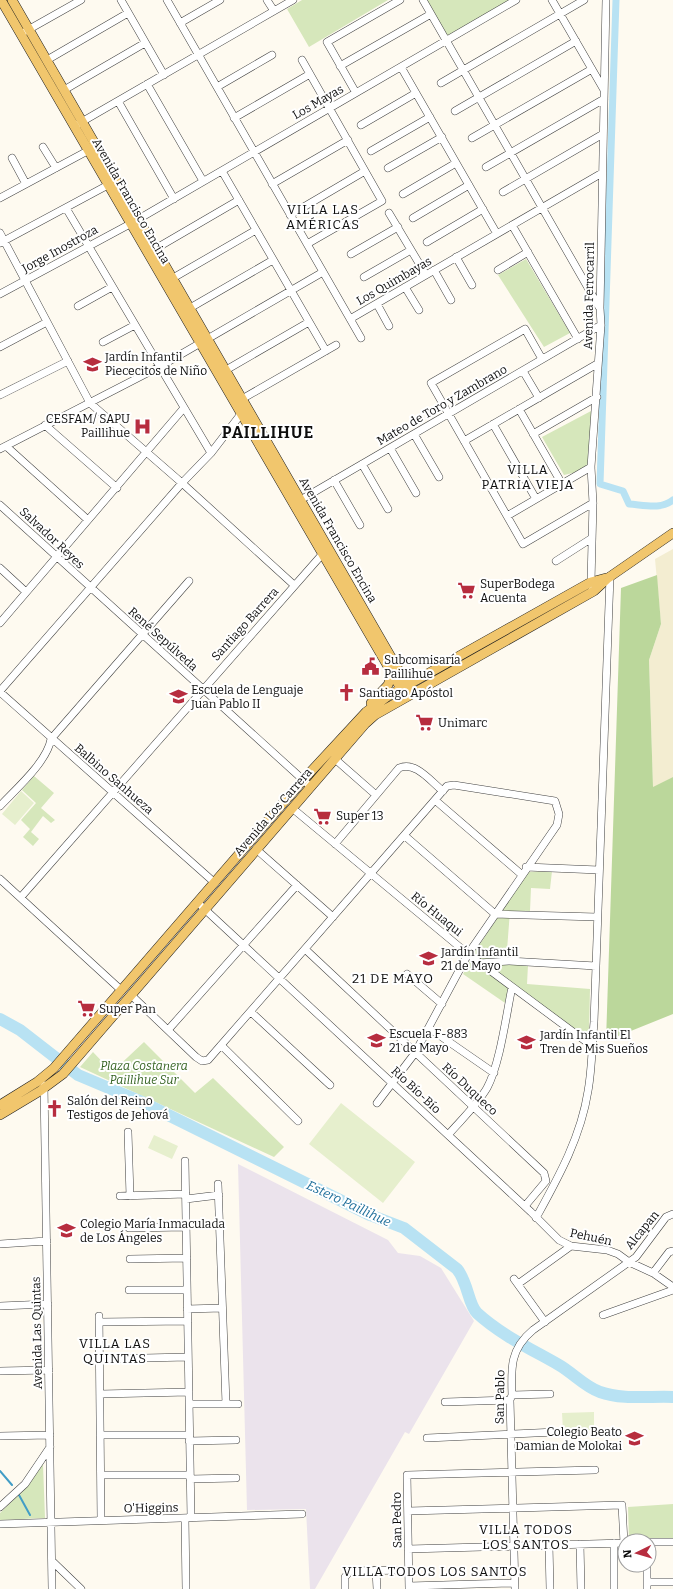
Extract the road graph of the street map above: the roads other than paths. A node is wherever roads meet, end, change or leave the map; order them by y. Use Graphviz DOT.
graph roads {
  1 [pos="1,0"];
  2 [pos="12,0"];
  3 [pos="81,0"];
  4 [pos="120,0"];
  5 [pos="167,0"];
  6 [pos="220,0"];
  7 [pos="267,0"];
  8 [pos="293,0"];
  9 [pos="422,0"];
  10 [pos="516,0"];
  11 [pos="552,0"];
  12 [pos="584,0"];
  13 [pos="606,0"];
  14 [pos="396,1"];
  15 [pos="274,11"];
  16 [pos="128,13"];
  17 [pos="430,14"];
  18 [pos="560,14"];
  19 [pos="180,23"];
  20 [pos="25,32"];
  21 [pos="446,41"];
  22 [pos="576,41"];
  23 [pos="145,43"];
  24 [pos="198,55"];
  25 [pos="272,55"];
  26 [pos="47,60"];
  27 [pos="302,60"];
  28 [pos="340,66"];
  29 [pos="401,67"];
  30 [pos="592,69"];
  31 [pos="463,70"];
  32 [pos="310,74"];
  33 [pos="164,75"];
  34 [pos="441,83"];
  35 [pos="148,84"];
  36 [pos="217,87"];
  37 [pos="64,90"];
  38 [pos="356,93"];
  39 [pos="416,93"];
  40 [pos="604,95"];
  41 [pos="478,97"];
  42 [pos="118,101"];
  43 [pos="329,108"];
  44 [pos="455,111"];
  45 [pos="430,117"];
  46 [pos="234,118"];
  47 [pos="78,124"];
  48 [pos="361,125"];
  49 [pos="494,125"];
  50 [pos="603,134"];
  51 [pos="442,137"];
  52 [pos="472,138"];
  53 [pos="348,140"];
  54 [pos="43,147"];
  55 [pos="92,148"];
  56 [pos="371,151"];
  57 [pos="254,152"];
  58 [pos="510,153"];
  59 [pos="12,158"];
  60 [pos="456,163"];
  61 [pos="486,167"];
  62 [pos="56,168"];
  63 [pos="388,168"];
  64 [pos="222,171"];
  65 [pos="365,171"];
  66 [pos="602,173"];
  67 [pos="526,179"];
  68 [pos="203,182"];
  69 [pos="26,184"];
  70 [pos="272,184"];
  71 [pos="108,185"];
  72 [pos="469,185"];
  73 [pos="503,192"];
  74 [pos="403,194"];
  75 [pos="0,198"];
  76 [pos="174,198"];
  77 [pos="239,200"];
  78 [pos="66,208"];
  79 [pos="542,208"];
  80 [pos="483,209"];
  81 [pos="390,213"];
  82 [pos="290,215"];
  83 [pos="413,218"];
  84 [pos="134,221"];
  85 [pos="512,225"];
  86 [pos="398,227"];
  87 [pos="256,230"];
  88 [pos="0,234"];
  89 [pos="497,234"];
  90 [pos="2,242"];
  91 [pos="427,242"];
  92 [pos="307,244"];
  93 [pos="88,246"];
  94 [pos="156,248"];
  95 [pos="411,250"];
  96 [pos="528,252"];
  97 [pos="351,254"];
  98 [pos="456,257"];
  99 [pos="273,260"];
  100 [pos="434,270"];
  101 [pos="498,270"];
  102 [pos="323,272"];
  103 [pos="426,275"];
  104 [pos="364,277"];
  105 [pos="173,278"];
  106 [pos="25,281"];
  107 [pos="472,285"];
  108 [pos="112,287"];
  109 [pos="405,287"];
  110 [pos="291,291"];
  111 [pos="0,294"];
  112 [pos="451,300"];
  113 [pos="376,304"];
  114 [pos="78,306"];
  115 [pos="190,308"];
  116 [pos="600,308"];
  117 [pos="419,310"];
  118 [pos="350,319"];
  119 [pos="47,322"];
  120 [pos="309,322"];
  121 [pos="135,325"];
  122 [pos="601,325"];
  123 [pos="390,326"];
  124 [pos="361,338"];
  125 [pos="578,339"];
  126 [pos="204,341"];
  127 [pos="103,342"];
  128 [pos="336,345"];
  129 [pos="0,347"];
  130 [pos="326,351"];
  131 [pos="542,359"];
  132 [pos="68,361"];
  133 [pos="597,364"];
  134 [pos="159,367"];
  135 [pos="226,370"];
  136 [pos="523,371"];
  137 [pos="0,396"];
  138 [pos="597,397"];
  139 [pos="539,398"];
  140 [pos="242,399"];
  141 [pos="90,403"];
  142 [pos="183,409"];
  143 [pos="519,409"];
  144 [pos="241,414"];
  145 [pos="448,414"];
  146 [pos="494,424"];
  147 [pos="46,426"];
  148 [pos="414,434"];
  149 [pos="533,434"];
  150 [pos="464,441"];
  151 [pos="3,448"];
  152 [pos="390,448"];
  153 [pos="146,452"];
  154 [pos="211,453"];
  155 [pos="362,464"];
  156 [pos="591,467"];
  157 [pos="439,477"];
  158 [pos="334,480"];
  159 [pos="182,483"];
  160 [pos="562,484"];
  161 [pos="117,488"];
  162 [pos="416,493"];
  163 [pos="536,499"];
  164 [pos="297,502"];
  165 [pos="593,503"];
  166 [pos="0,505"];
  167 [pos="388,509"];
  168 [pos="507,516"];
  169 [pos="88,520"];
  170 [pos="360,525"];
  171 [pos="673,533"];
  172 [pos="592,538"];
  173 [pos="325,550"];
  174 [pos="56,557"];
  175 [pos="556,561"];
  176 [pos="0,568"];
  177 [pos="609,577"];
  178 [pos="189,581"];
  179 [pos="294,585"];
  180 [pos="592,587"];
  181 [pos="90,588"];
  182 [pos="26,592"];
  183 [pos="0,623"];
  184 [pos="141,634"];
  185 [pos="392,674"];
  186 [pos="202,689"];
  187 [pos="406,691"];
  188 [pos="0,692"];
  189 [pos="357,721"];
  190 [pos="51,739"];
  191 [pos="335,759"];
  192 [pos="303,780"];
  193 [pos="310,787"];
  194 [pos="443,791"];
  195 [pos="113,792"];
  196 [pos="376,795"];
  197 [pos="435,800"];
  198 [pos="0,806"];
  199 [pos="292,808"];
  200 [pos="404,836"];
  201 [pos="335,844"];
  202 [pos="256,850"];
  203 [pos="526,867"];
  204 [pos="599,870"];
  205 [pos="370,874"];
  206 [pos="522,874"];
  207 [pos="0,879"];
  208 [pos="215,883"];
  209 [pos="297,885"];
  210 [pos="21,897"];
  211 [pos="197,902"];
  212 [pos="204,910"];
  213 [pos="495,914"];
  214 [pos="333,917"];
  215 [pos="597,917"];
  216 [pos="244,946"];
  217 [pos="305,949"];
  218 [pos="468,954"];
  219 [pos="479,963"];
  220 [pos="596,966"];
  221 [pos="408,974"];
  222 [pos="280,979"];
  223 [pos="512,987"];
  224 [pos="121,990"];
  225 [pos="131,995"];
  226 [pos="442,1004"];
  227 [pos="251,1012"];
  228 [pos="429,1028"];
  229 [pos="168,1030"];
  230 [pos="221,1045"];
  231 [pos="592,1046"];
  232 [pos="415,1053"];
  233 [pos="494,1073"];
  234 [pos="44,1076"];
  235 [pos="393,1084"];
  236 [pos="330,1085"];
  237 [pos="44,1088"];
  238 [pos="377,1104"];
  239 [pos="0,1105"];
  240 [pos="473,1107"];
  241 [pos="0,1115"];
  242 [pos="298,1121"];
  243 [pos="128,1132"];
  244 [pos="448,1135"];
  245 [pos="185,1161"];
  246 [pos="218,1184"];
  247 [pos="219,1195"];
  248 [pos="120,1196"];
  249 [pos="130,1196"];
  250 [pos="186,1196"];
  251 [pos="525,1206"];
  252 [pos="531,1212"];
  253 [pos="673,1214"];
  254 [pos="536,1218"];
  255 [pos="186,1227"];
  256 [pos="129,1228"];
  257 [pos="47,1241"];
  258 [pos="0,1244"];
  259 [pos="570,1246"];
  260 [pos="673,1251"];
  261 [pos="187,1258"];
  262 [pos="130,1259"];
  263 [pos="629,1262"];
  264 [pos="653,1273"];
  265 [pos="673,1287"];
  266 [pos="129,1290"];
  267 [pos="187,1290"];
  268 [pos="673,1290"];
  269 [pos="48,1304"];
  270 [pos="0,1306"];
  271 [pos="222,1308"];
  272 [pos="187,1309"];
  273 [pos="603,1315"];
  274 [pos="188,1321"];
  275 [pos="545,1322"];
  276 [pos="188,1357"];
  277 [pos="100,1359"];
  278 [pos="49,1370"];
  279 [pos="0,1371"];
  280 [pos="189,1392"];
  281 [pos="100,1394"];
  282 [pos="550,1394"];
  283 [pos="511,1397"];
  284 [pos="445,1402"];
  285 [pos="189,1404"];
  286 [pos="226,1404"];
  287 [pos="238,1404"];
  288 [pos="556,1432"];
  289 [pos="511,1434"];
  290 [pos="50,1435"];
  291 [pos="100,1435"];
  292 [pos="0,1436"];
  293 [pos="189,1438"];
  294 [pos="428,1438"];
  295 [pos="236,1440"];
  296 [pos="50,1447"];
  297 [pos="594,1470"];
  298 [pos="512,1472"];
  299 [pos="101,1475"];
  300 [pos="190,1477"];
  301 [pos="236,1478"];
  302 [pos="0,1507"];
  303 [pos="512,1508"];
  304 [pos="408,1511"];
  305 [pos="302,1514"];
  306 [pos="188,1518"];
  307 [pos="101,1520"];
  308 [pos="51,1522"];
  309 [pos="0,1524"];
  310 [pos="624,1533"];
  311 [pos="657,1542"];
  312 [pos="673,1542"];
  313 [pos="614,1543"];
  314 [pos="580,1544"];
  315 [pos="549,1545"];
  316 [pos="514,1546"];
  317 [pos="408,1549"];
  318 [pos="52,1561"];
  319 [pos="376,1570"];
  320 [pos="409,1570"];
  321 [pos="647,1573"];
  322 [pos="673,1582"];
  323 [pos="515,1586"];
  324 [pos="647,1586"];
  325 [pos="409,1588"];
  326 [pos="52,1589"];
  327 [pos="81,1589"];
  328 [pos="186,1589"];
  329 [pos="345,1589"];
  330 [pos="377,1589"];
  331 [pos="550,1589"];
  332 [pos="581,1589"];
  333 [pos="614,1589"];
  1 -- 20 [label="main road, Avenida Francisco Encina"];
  2 -- 20 [label="main road, Avenida Francisco Encina"];
  3 -- 20 [label="street"];
  4 -- 16 [label="street"];
  5 -- 19 [label="street, Los Quimbayas"];
  6 -- 19 [label="street"];
  7 -- 15 [label="street"];
  8 -- 15 [label="street"];
  9 -- 17 [label="street"];
  10 -- 21 [label="street, Los Mayas"];
  11 -- 18 [label="street"];
  12 -- 18 [label="street"];
  13 -- 40 [label="street, Avenida Ferrocarril"];
  14 -- 28 [label="street"];
  15 -- 24 [label="street"];
  16 -- 23 [label="street"];
  16 -- 26 [label="street"];
  17 -- 21 [label="street"];
  17 -- 28 [label="street"];
  18 -- 22 [label="street"];
  18 -- 31 [label="street"];
  19 -- 24 [label="street, Los Quimbayas"];
  20 -- 26 [label="main road, Avenida Francisco Encina"];
  20 -- 47 [label="main road, Avenida Francisco Encina"];
  21 -- 29 [label="street, Los Mayas"];
  21 -- 31 [label="street"];
  22 -- 30 [label="street"];
  22 -- 41 [label="street"];
  23 -- 33 [label="street"];
  23 -- 37 [label="street"];
  24 -- 33 [label="street"];
  24 -- 36 [label="street, Los Quimbayas"];
  25 -- 36 [label="street"];
  26 -- 37 [label="main road, Avenida Francisco Encina"];
  27 -- 32 [label="street"];
  28 -- 38 [label="street"];
  29 -- 38 [label="street, Los Mayas"];
  29 -- 39 [label="street"];
  30 -- 40 [label="street"];
  30 -- 49 [label="street"];
  31 -- 34 [label="street"];
  31 -- 41 [label="street"];
  32 -- 43 [label="street"];
  32 -- 46 [label="street"];
  33 -- 35 [label="street"];
  35 -- 42 [label="street"];
  35 -- 68 [label="street"];
  36 -- 46 [label="street, Los Quimbayas"];
  37 -- 47 [label="main road, Avenida Francisco Encina"];
  38 -- 43 [label="street, Los Mayas"];
  39 -- 45 [label="street"];
  39 -- 48 [label="street"];
  40 -- 50 [label="street, Avenida Ferrocarril"];
  40 -- 58 [label="street"];
  41 -- 44 [label="street"];
  41 -- 49 [label="street"];
  42 -- 47 [label="street"];
  42 -- 76 [label="street"];
  43 -- 53 [label="street"];
  43 -- 57 [label="street, Los Mayas"];
  45 -- 51 [label="street"];
  45 -- 56 [label="street"];
  46 -- 57 [label="street, Los Quimbayas"];
  47 -- 55 [label="main road, Avenida Francisco Encina"];
  49 -- 52 [label="street"];
  49 -- 58 [label="street"];
  50 -- 66 [label="street, Avenida Ferrocarril"];
  50 -- 67 [label="street"];
  51 -- 60 [label="street"];
  51 -- 63 [label="street"];
  53 -- 65 [label="street"];
  53 -- 70 [label="street"];
  54 -- 62 [label="street"];
  55 -- 62 [label="street"];
  55 -- 71 [label="main road, Avenida Francisco Encina"];
  55 -- 84 [label="main road, Avenida Francisco Encina"];
  57 -- 64 [label="street, Los Mayas"];
  57 -- 70 [label="street, Los Quimbayas"];
  58 -- 61 [label="street"];
  58 -- 67 [label="street"];
  59 -- 69 [label="street"];
  60 -- 72 [label="street"];
  60 -- 74 [label="street"];
  62 -- 69 [label="street"];
  64 -- 68 [label="street, Los Mayas"];
  64 -- 77 [label="street"];
  65 -- 82 [label="street"];
  65 -- 92 [label="street"];
  66 -- 79 [label="street, Los Quimbayas"];
  66 -- 116 [label="street, Avenida Ferrocarril"];
  67 -- 73 [label="street"];
  67 -- 79 [label="street"];
  68 -- 76 [label="street, Los Mayas"];
  69 -- 75 [label="street"];
  70 -- 82 [label="street, Los Quimbayas"];
  71 -- 78 [label="street"];
  71 -- 84 [label="main road, Avenida Francisco Encina"];
  72 -- 80 [label="street"];
  72 -- 83 [label="street"];
  76 -- 84 [label="street, Los Mayas"];
  77 -- 87 [label="street"];
  77 -- 94 [label="street"];
  78 -- 90 [label="street"];
  78 -- 93 [label="street"];
  79 -- 85 [label="street, Los Quimbayas"];
  79 -- 116 [label="street"];
  80 -- 89 [label="street"];
  80 -- 91 [label="street"];
  81 -- 86 [label="street"];
  82 -- 92 [label="street, Los Quimbayas"];
  84 -- 93 [label="street, Jorge Inostroza"];
  84 -- 94 [label="main road, Avenida Francisco Encina"];
  84 -- 126 [label="main road, Avenida Francisco Encina"];
  85 -- 89 [label="street, Los Quimbayas"];
  85 -- 96 [label="street"];
  86 -- 95 [label="street"];
  86 -- 97 [label="street"];
  87 -- 99 [label="street"];
  87 -- 105 [label="street"];
  88 -- 90 [label="street"];
  89 -- 98 [label="street, Los Quimbayas"];
  90 -- 106 [label="street"];
  92 -- 102 [label="street, Los Quimbayas"];
  93 -- 106 [label="street, Jorge Inostroza"];
  93 -- 108 [label="street"];
  94 -- 105 [label="main road, Avenida Francisco Encina"];
  95 -- 103 [label="street"];
  95 -- 104 [label="street"];
  96 -- 101 [label="street"];
  96 -- 125 [label="street"];
  98 -- 100 [label="street, Los Quimbayas"];
  98 -- 107 [label="street"];
  99 -- 110 [label="street"];
  99 -- 115 [label="street"];
  100 -- 103 [label="street, Los Quimbayas"];
  100 -- 112 [label="street"];
  102 -- 110 [label="street"];
  102 -- 118 [label="street, Los Quimbayas"];
  103 -- 109 [label="street, Los Quimbayas"];
  105 -- 115 [label="main road, Avenida Francisco Encina"];
  106 -- 111 [label="street, Jorge Inostroza"];
  106 -- 119 [label="street"];
  108 -- 114 [label="street"];
  108 -- 121 [label="street"];
  109 -- 113 [label="street, Los Quimbayas"];
  109 -- 117 [label="street"];
  110 -- 120 [label="street"];
  110 -- 126 [label="street"];
  113 -- 118 [label="street, Los Quimbayas"];
  113 -- 123 [label="street"];
  115 -- 126 [label="main road, Avenida Francisco Encina"];
  116 -- 122 [label="street, Avenida Ferrocarril"];
  118 -- 124 [label="street"];
  119 -- 129 [label="street"];
  119 -- 132 [label="street"];
  120 -- 130 [label="street"];
  120 -- 135 [label="street"];
  121 -- 127 [label="street"];
  121 -- 134 [label="street"];
  122 -- 125 [label="street, Mateo de Toro y Zambrano"];
  122 -- 133 [label="street, Avenida Ferrocarril"];
  125 -- 131 [label="street, Mateo de Toro y Zambrano"];
  126 -- 134 [label="street"];
  126 -- 135 [label="main road, Avenida Francisco Encina"];
  126 -- 144 [label="main road, Avenida Francisco Encina"];
  128 -- 130 [label="street"];
  130 -- 140 [label="street"];
  131 -- 136 [label="street, Mateo de Toro y Zambrano"];
  131 -- 145 [label="street"];
  132 -- 137 [label="street"];
  132 -- 141 [label="street"];
  133 -- 138 [label="street, Avenida Ferrocarril"];
  133 -- 139 [label="street"];
  134 -- 141 [label="street"];
  134 -- 142 [label="street"];
  135 -- 140 [label="main road, Avenida Francisco Encina"];
  136 -- 139 [label="street"];
  136 -- 145 [label="street, Mateo de Toro y Zambrano"];
  138 -- 149 [label="street"];
  138 -- 156 [label="street, Avenida Ferrocarril"];
  139 -- 143 [label="street"];
  140 -- 144 [label="street"];
  140 -- 164 [label="main road, Avenida Francisco Encina"];
  141 -- 147 [label="street"];
  141 -- 153 [label="street"];
  142 -- 153 [label="street"];
  142 -- 154 [label="street"];
  143 -- 146 [label="street"];
  143 -- 149 [label="street"];
  144 -- 154 [label="street"];
  144 -- 164 [label="main road, Avenida Francisco Encina"];
  145 -- 148 [label="street, Mateo de Toro y Zambrano"];
  145 -- 150 [label="street"];
  146 -- 150 [label="street"];
  146 -- 163 [label="street"];
  147 -- 151 [label="street"];
  147 -- 161 [label="street"];
  148 -- 152 [label="street, Mateo de Toro y Zambrano"];
  148 -- 157 [label="street"];
  149 -- 160 [label="street"];
  150 -- 168 [label="street"];
  151 -- 169 [label="street"];
  152 -- 155 [label="street, Mateo de Toro y Zambrano"];
  152 -- 162 [label="street"];
  153 -- 159 [label="street"];
  153 -- 161 [label="street"];
  154 -- 159 [label="street"];
  155 -- 158 [label="street, Mateo de Toro y Zambrano"];
  155 -- 167 [label="street"];
  156 -- 160 [label="street"];
  156 -- 165 [label="street, Avenida Ferrocarril"];
  158 -- 164 [label="street, Mateo de Toro y Zambrano"];
  158 -- 170 [label="street"];
  159 -- 179 [label="street"];
  159 -- 181 [label="street"];
  160 -- 163 [label="street"];
  161 -- 169 [label="street"];
  163 -- 168 [label="street"];
  164 -- 173 [label="main road, Avenida Francisco Encina"];
  165 -- 168 [label="street"];
  165 -- 172 [label="street, Avenida Ferrocarril"];
  166 -- 174 [label="street, Salvador Reyes"];
  169 -- 174 [label="street"];
  171 -- 177 [label="main road, Avenida Los Carrera"];
  172 -- 175 [label="street"];
  172 -- 180 [label="street, Avenida Ferrocarril"];
  173 -- 179 [label="street, Santiago Barrera"];
  173 -- 185 [label="main road, Avenida Francisco Encina"];
  173 -- 187 [label="main road, Avenida Francisco Encina"];
  174 -- 181 [label="street, Salvador Reyes"];
  174 -- 182 [label="street"];
  176 -- 182 [label="street"];
  177 -- 180 [label="main road, Avenida Los Carrera"];
  177 -- 204 [label="street"];
  178 -- 184 [label="street"];
  179 -- 186 [label="street, Santiago Barrera"];
  180 -- 187 [label="main road, Avenida Los Carrera"];
  181 -- 184 [label="street, René Sepúlveda"];
  181 -- 188 [label="street"];
  182 -- 183 [label="street"];
  184 -- 186 [label="street, René Sepúlveda"];
  184 -- 190 [label="street"];
  185 -- 187 [label="main road, Avenida Francisco Encina"];
  185 -- 189 [label="main road"];
  186 -- 192 [label="street, René Sepúlveda"];
  186 -- 195 [label="street, Santiago Barrera"];
  187 -- 189 [label="main road, Avenida Los Carrera"];
  187 -- 191 [label="main road, Avenida Los Carrera"];
  188 -- 190 [label="street, Balbino Sanhueza"];
  189 -- 192 [label="main road, Avenida Los Carrera"];
  190 -- 195 [label="street, Balbino Sanhueza"];
  190 -- 198 [label="street"];
  191 -- 193 [label="main road, Avenida Los Carrera"];
  191 -- 196 [label="street"];
  192 -- 193 [label="street, René Sepúlveda"];
  192 -- 208 [label="main road, Avenida Los Carrera"];
  193 -- 199 [label="main road, Avenida Los Carrera"];
  194 -- 196 [label="street"];
  194 -- 197 [label="street"];
  194 -- 203 [label="street"];
  195 -- 208 [label="street, Balbino Sanhueza"];
  195 -- 210 [label="street, Santiago Barrera"];
  196 -- 201 [label="street"];
  197 -- 200 [label="street"];
  197 -- 206 [label="street"];
  199 -- 201 [label="street, Río Huaqui"];
  199 -- 202 [label="main road, Avenida Los Carrera"];
  200 -- 205 [label="street"];
  200 -- 213 [label="street"];
  201 -- 205 [label="street, Río Huaqui"];
  202 -- 209 [label="street"];
  202 -- 212 [label="main road, Avenida Los Carrera"];
  203 -- 204 [label="street"];
  203 -- 206 [label="street"];
  204 -- 215 [label="street"];
  205 -- 214 [label="street"];
  205 -- 218 [label="street, Río Huaqui"];
  206 -- 213 [label="street"];
  207 -- 210 [label="street"];
  208 -- 211 [label="main road, Avenida Los Carrera"];
  209 -- 214 [label="street"];
  209 -- 216 [label="street"];
  210 -- 224 [label="street"];
  211 -- 212 [label="street, Río Bío-Bío"];
  211 -- 224 [label="main road, Avenida Los Carrera"];
  212 -- 216 [label="street, Río Bío-Bío"];
  212 -- 225 [label="main road, Avenida Los Carrera"];
  213 -- 215 [label="street"];
  213 -- 218 [label="street"];
  214 -- 217 [label="street"];
  215 -- 220 [label="street"];
  216 -- 222 [label="street, Río Bío-Bío"];
  216 -- 229 [label="street"];
  217 -- 222 [label="street"];
  217 -- 232 [label="street, Río Duqueco"];
  218 -- 219 [label="street, Río Huaqui"];
  218 -- 226 [label="street"];
  219 -- 220 [label="street"];
  219 -- 223 [label="street, Río Huaqui"];
  220 -- 231 [label="street"];
  221 -- 226 [label="street"];
  222 -- 227 [label="street"];
  222 -- 235 [label="street, Río Bío-Bío"];
  223 -- 231 [label="street, Río Huaqui"];
  223 -- 233 [label="street"];
  224 -- 234 [label="main road, Avenida Los Carrera"];
  225 -- 229 [label="street"];
  225 -- 237 [label="main road, Avenida Los Carrera"];
  226 -- 228 [label="street"];
  227 -- 230 [label="street"];
  227 -- 236 [label="street"];
  228 -- 232 [label="street"];
  228 -- 233 [label="street"];
  229 -- 230 [label="street"];
  230 -- 242 [label="street"];
  231 -- 254 [label="street"];
  232 -- 235 [label="street"];
  232 -- 240 [label="street, Río Duqueco"];
  233 -- 240 [label="street"];
  234 -- 237 [label="street, Avenida Las Quintas"];
  234 -- 239 [label="main road, Avenida Los Carrera"];
  235 -- 238 [label="street"];
  235 -- 244 [label="street, Río Bío-Bío"];
  237 -- 241 [label="main road, Avenida Los Carrera"];
  237 -- 257 [label="street, Avenida Las Quintas"];
  240 -- 244 [label="street"];
  240 -- 251 [label="street, Río Duqueco"];
  243 -- 249 [label="street"];
  244 -- 251 [label="street, Río Bío-Bío"];
  245 -- 250 [label="street"];
  246 -- 247 [label="street"];
  247 -- 250 [label="street"];
  247 -- 271 [label="street"];
  248 -- 249 [label="street"];
  249 -- 250 [label="street"];
  250 -- 255 [label="street"];
  251 -- 252 [label="street, Río Bío-Bío"];
  252 -- 254 [label="street, Pehuén"];
  253 -- 263 [label="street, Alcapan"];
  254 -- 259 [label="street, Pehuén"];
  255 -- 256 [label="street"];
  255 -- 261 [label="street"];
  257 -- 258 [label="street"];
  257 -- 269 [label="street, Avenida Las Quintas"];
  259 -- 263 [label="street, Pehuén"];
  259 -- 275 [label="street"];
  260 -- 264 [label="street"];
  261 -- 262 [label="street"];
  261 -- 267 [label="street"];
  263 -- 264 [label="street, Pehuén"];
  263 -- 275 [label="street, San Pablo"];
  264 -- 265 [label="street, Pehuén"];
  266 -- 267 [label="street"];
  267 -- 272 [label="street"];
  268 -- 273 [label="street"];
  269 -- 270 [label="street"];
  269 -- 278 [label="street, Avenida Las Quintas"];
  271 -- 272 [label="street"];
  271 -- 286 [label="street"];
  272 -- 274 [label="street"];
  274 -- 276 [label="street"];
  274 -- 277 [label="street"];
  275 -- 283 [label="street, San Pablo"];
  276 -- 277 [label="street"];
  276 -- 280 [label="street"];
  277 -- 281 [label="street"];
  278 -- 279 [label="street"];
  278 -- 290 [label="street, Avenida Las Quintas"];
  280 -- 281 [label="street"];
  280 -- 285 [label="street"];
  281 -- 291 [label="street"];
  282 -- 283 [label="street"];
  283 -- 284 [label="street"];
  283 -- 289 [label="street, San Pablo"];
  285 -- 286 [label="street"];
  285 -- 293 [label="street"];
  286 -- 287 [label="street"];
  288 -- 289 [label="street"];
  289 -- 294 [label="street"];
  289 -- 298 [label="street, San Pablo"];
  290 -- 292 [label="street"];
  290 -- 296 [label="street, Avenida Las Quintas"];
  291 -- 293 [label="street"];
  291 -- 299 [label="street"];
  293 -- 295 [label="street"];
  293 -- 300 [label="street"];
  296 -- 302 [label="street"];
  296 -- 308 [label="street, Avenida Las Quintas"];
  297 -- 298 [label="street"];
  298 -- 303 [label="street, San Pablo"];
  298 -- 304 [label="street, San Pedro"];
  299 -- 300 [label="street"];
  299 -- 307 [label="street"];
  300 -- 301 [label="street"];
  300 -- 306 [label="street"];
  303 -- 304 [label="street"];
  303 -- 310 [label="street"];
  303 -- 316 [label="street, San Pablo"];
  304 -- 317 [label="street, San Pedro"];
  305 -- 306 [label="street, O'Higgins"];
  306 -- 307 [label="street, O'Higgins"];
  306 -- 328 [label="street"];
  307 -- 308 [label="street, O'Higgins"];
  308 -- 309 [label="street, O'Higgins"];
  308 -- 318 [label="street, Avenida Las Quintas"];
  311 -- 312 [label="street"];
  313 -- 314 [label="street"];
  313 -- 333 [label="street"];
  314 -- 315 [label="street"];
  314 -- 332 [label="street"];
  315 -- 316 [label="street"];
  315 -- 331 [label="street"];
  316 -- 317 [label="street"];
  316 -- 323 [label="street, San Pablo"];
  317 -- 320 [label="street, San Pedro"];
  318 -- 326 [label="street, Avenida Las Quintas"];
  318 -- 327 [label="street"];
  319 -- 320 [label="street"];
  319 -- 329 [label="street"];
  319 -- 330 [label="street"];
  320 -- 325 [label="street, San Pedro"];
  321 -- 324 [label="street"];
  322 -- 324 [label="street"];
  323 -- 325 [label="street"];
}
